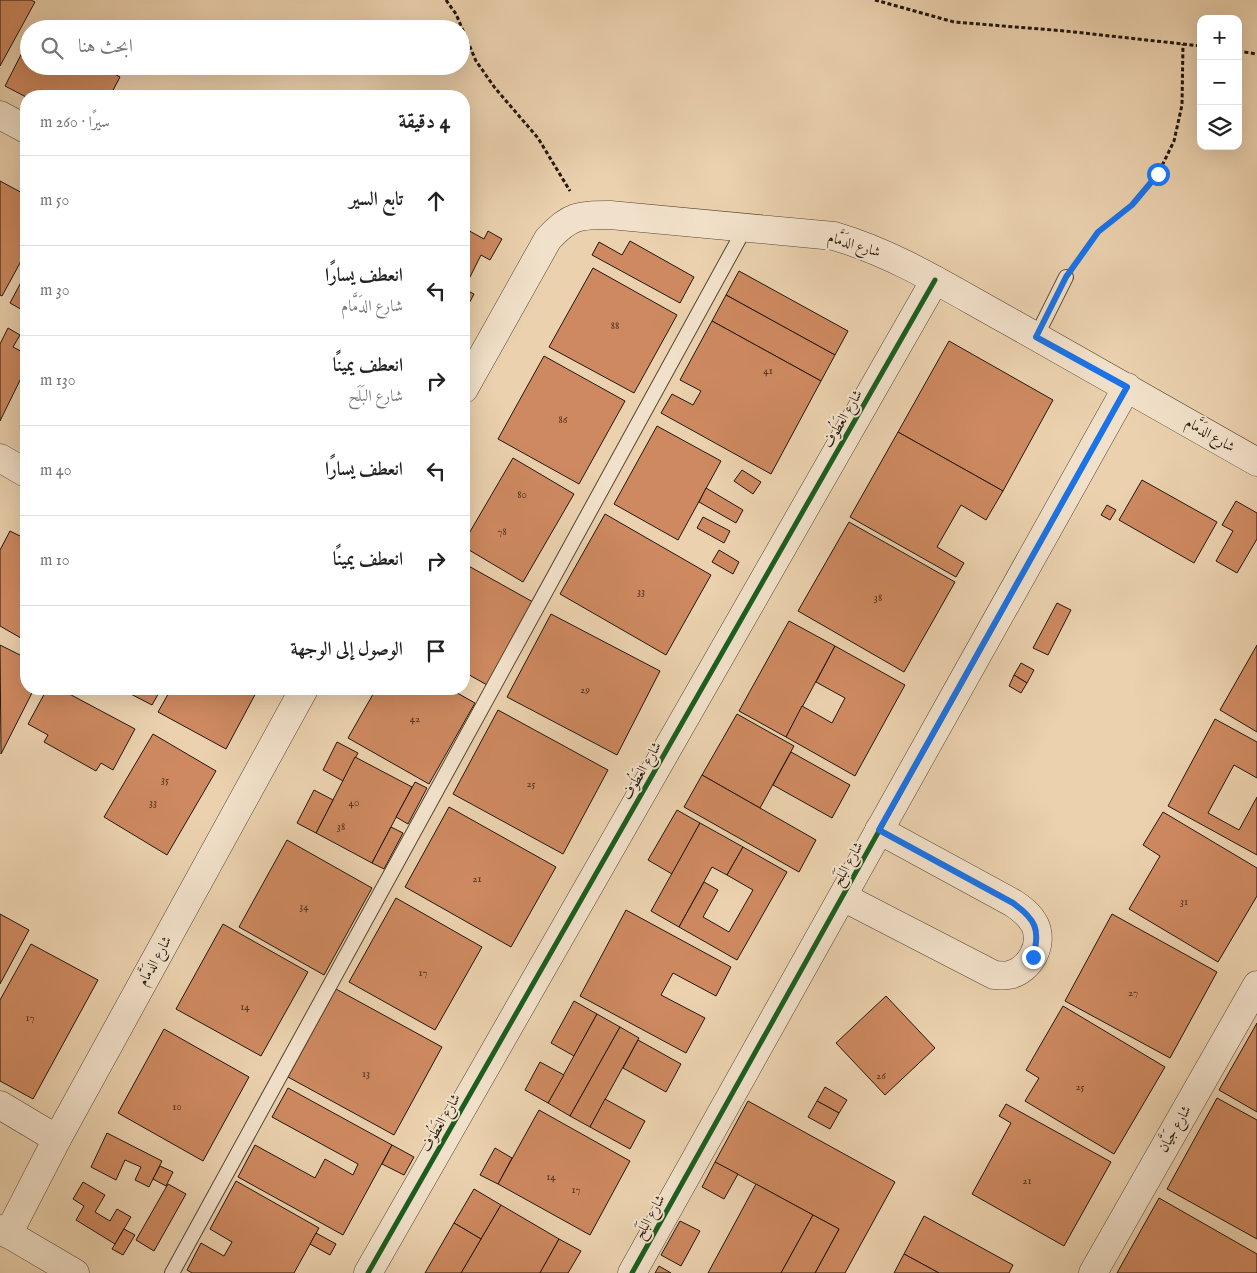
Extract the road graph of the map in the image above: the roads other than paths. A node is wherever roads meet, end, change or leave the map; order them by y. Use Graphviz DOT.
graph roads {
  1 [pos="0,115"];
  2 [pos="20,126"];
  3 [pos="745,228"];
  4 [pos="1066,277"];
  5 [pos="935,280"];
  6 [pos="1036,337"];
  7 [pos="470,369"];
  8 [pos="1127,387"];
  9 [pos="0,458"];
  10 [pos="1257,462"];
  11 [pos="20,470"];
  12 [pos="301,695"];
  13 [pos="879,830"];
  14 [pos="843,897"];
  15 [pos="1257,985"];
  16 [pos="0,1105"];
  17 [pos="57,1139"];
  18 [pos="4,1231"];
  19 [pos="75,1273"];
  20 [pos="172,1273"];
  21 [pos="368,1273"];
  22 [pos="632,1273"];
  23 [pos="1093,1273"];
  1 -- 2 [label="street"];
  3 -- 5 [label="street, شارع الدَمَّام"];
  3 -- 7 [label="street, شارع الدَمَّام"];
  3 -- 20 [label="lane"];
  4 -- 6 [label="lane"];
  5 -- 6 [label="street, شارع الدَمَّام"];
  5 -- 21 [label="street, شارع العَطُوف"];
  6 -- 8 [label="street, شارع الدَمَّام"];
  8 -- 10 [label="street, شارع الدَمَّام"];
  8 -- 13 [label="street, شارع البَلَح"];
  9 -- 11 [label="street"];
  12 -- 17 [label="street, شارع الدَمَّام"];
  13 -- 14 [label="street, شارع البَلَح"];
  13 -- 14 [label="street"];
  14 -- 22 [label="street, شارع البَلَح"];
  15 -- 23 [label="street, شارع جَيَّان"];
  16 -- 17 [label="street"];
  17 -- 18 [label="street, شارع الدَمَّام"];
  18 -- 19 [label="street"];
}
